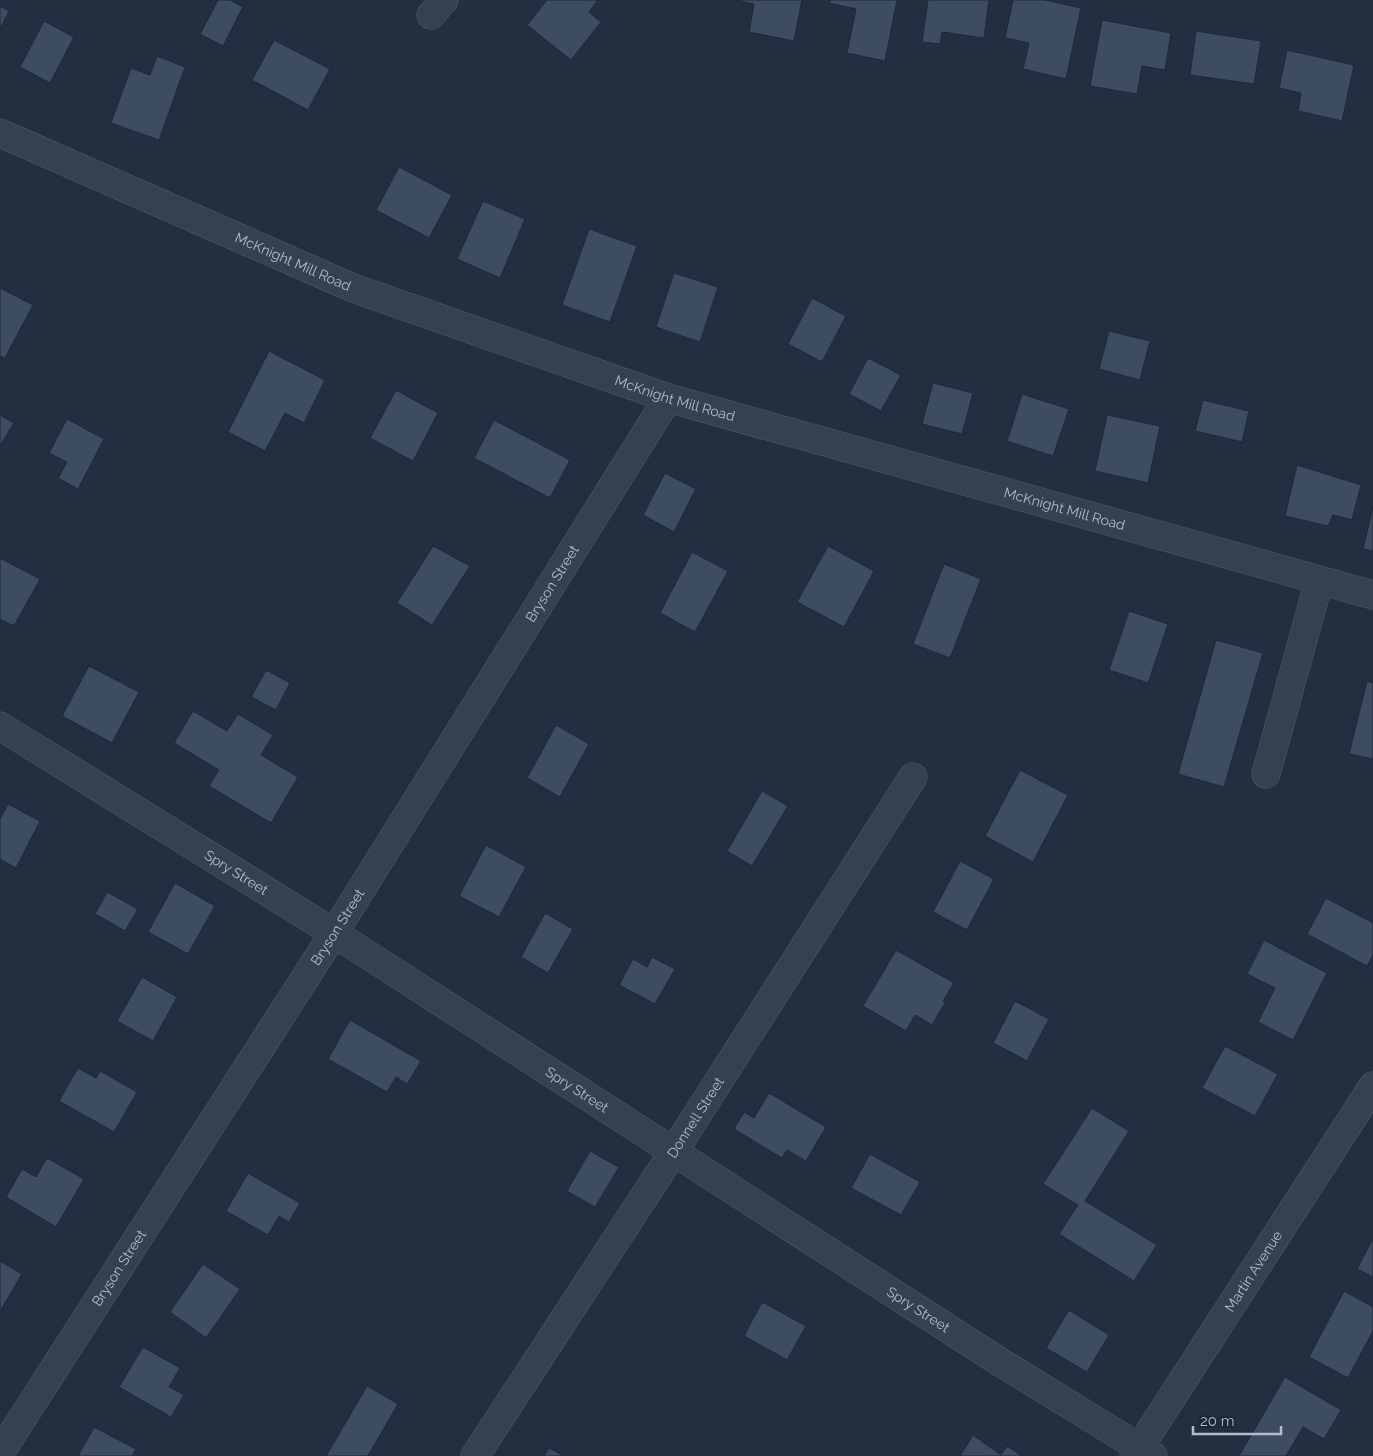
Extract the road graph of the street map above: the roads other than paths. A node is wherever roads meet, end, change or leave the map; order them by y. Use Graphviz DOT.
graph roads {
  1 [pos="0,133"];
  2 [pos="668,398"];
  3 [pos="1319,580"];
  4 [pos="1373,595"];
  5 [pos="0,726"];
  6 [pos="1266,774"];
  7 [pos="912,777"];
  8 [pos="334,933"];
  9 [pos="1373,1086"];
  10 [pos="674,1151"];
  11 [pos="0,1453"];
  12 [pos="1142,1453"];
  13 [pos="475,1456"];
  1 -- 2 [label="street, McKnight Mill Road"];
  2 -- 3 [label="street, McKnight Mill Road"];
  2 -- 8 [label="street, Bryson Street"];
  3 -- 4 [label="street, McKnight Mill Road"];
  3 -- 6 [label="street"];
  5 -- 8 [label="street, Spry Street"];
  7 -- 10 [label="street, Donnell Street"];
  8 -- 10 [label="street, Spry Street"];
  8 -- 11 [label="street, Bryson Street"];
  9 -- 12 [label="street, Martin Avenue"];
  10 -- 12 [label="street, Spry Street"];
  10 -- 13 [label="street, Donnell Street"];
}
